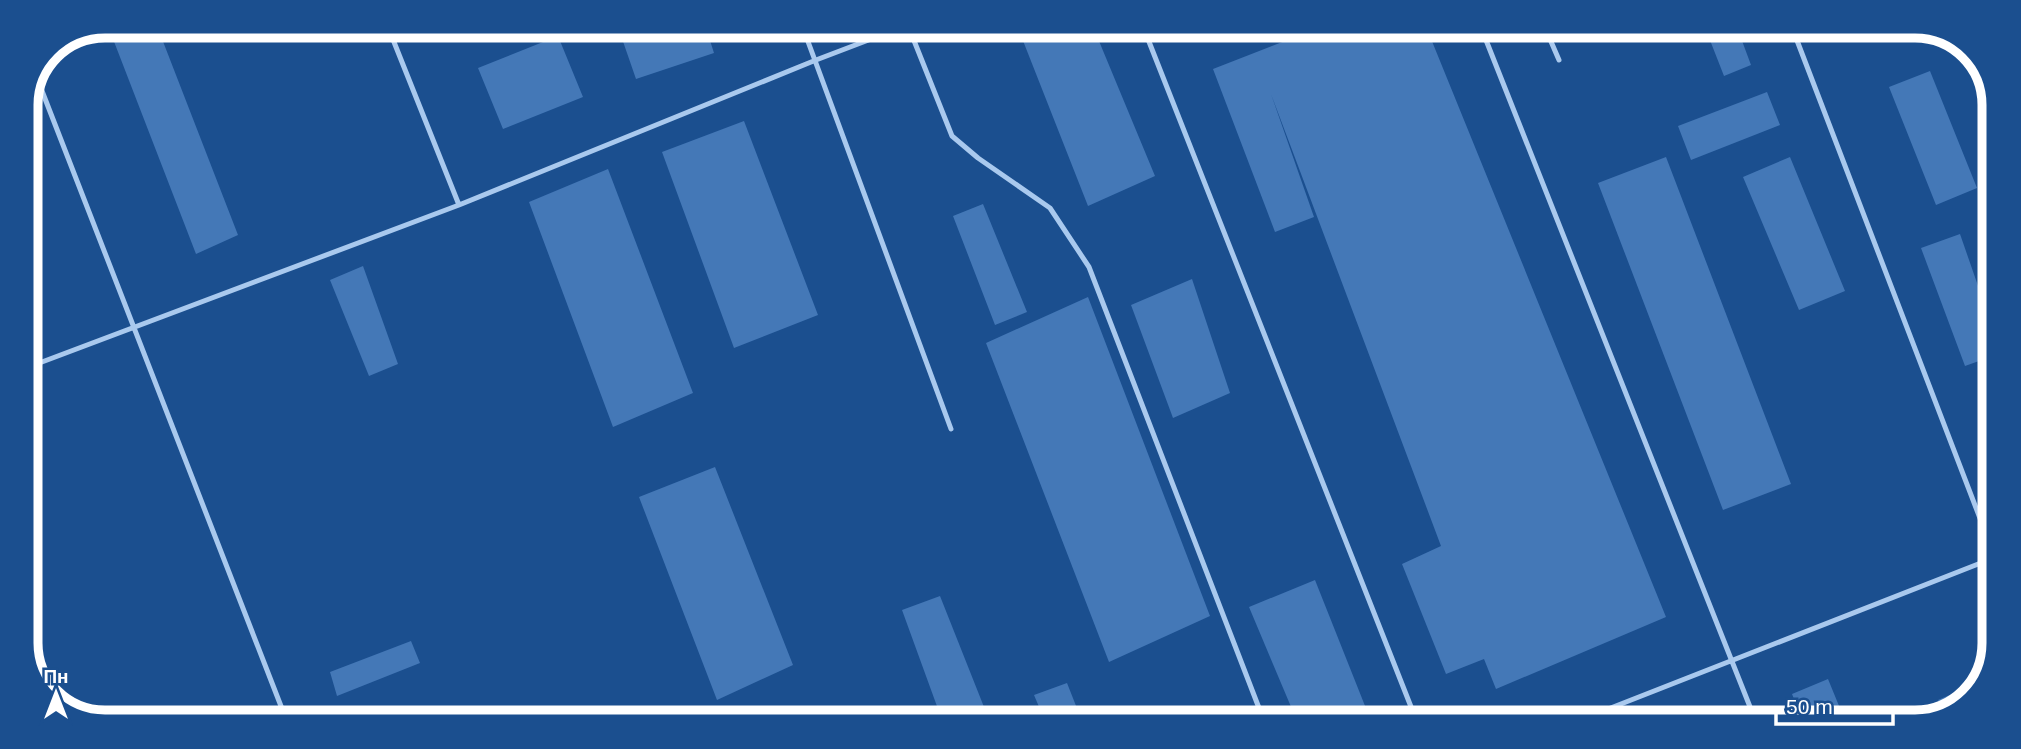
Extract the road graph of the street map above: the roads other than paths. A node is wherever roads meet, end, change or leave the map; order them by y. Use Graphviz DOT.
graph roads {
  1 [pos="392,38"];
  2 [pos="807,38"];
  3 [pos="874,38"];
  4 [pos="913,38"];
  5 [pos="1148,38"];
  6 [pos="1485,38"];
  7 [pos="1549,38"];
  8 [pos="1796,38"];
  9 [pos="816,60"];
  10 [pos="1559,60"];
  11 [pos="41,89"];
  12 [pos="459,205"];
  13 [pos="135,327"];
  14 [pos="38,363"];
  15 [pos="951,429"];
  16 [pos="1982,524"];
  17 [pos="1982,563"];
  18 [pos="1732,660"];
  19 [pos="283,710"];
  20 [pos="1260,710"];
  21 [pos="1411,710"];
  22 [pos="1605,710"];
  23 [pos="1751,710"];
  1 -- 12 [label="lane"];
  2 -- 9 [label="lane"];
  3 -- 9 [label="lane"];
  4 -- 20 [label="lane"];
  5 -- 21 [label="lane"];
  6 -- 18 [label="lane"];
  7 -- 10 [label="lane"];
  8 -- 16 [label="lane"];
  9 -- 12 [label="lane"];
  9 -- 15 [label="lane"];
  11 -- 13 [label="lane"];
  12 -- 13 [label="lane"];
  13 -- 14 [label="lane"];
  13 -- 19 [label="lane"];
  17 -- 18 [label="lane"];
  18 -- 22 [label="lane"];
  18 -- 23 [label="lane"];
}
